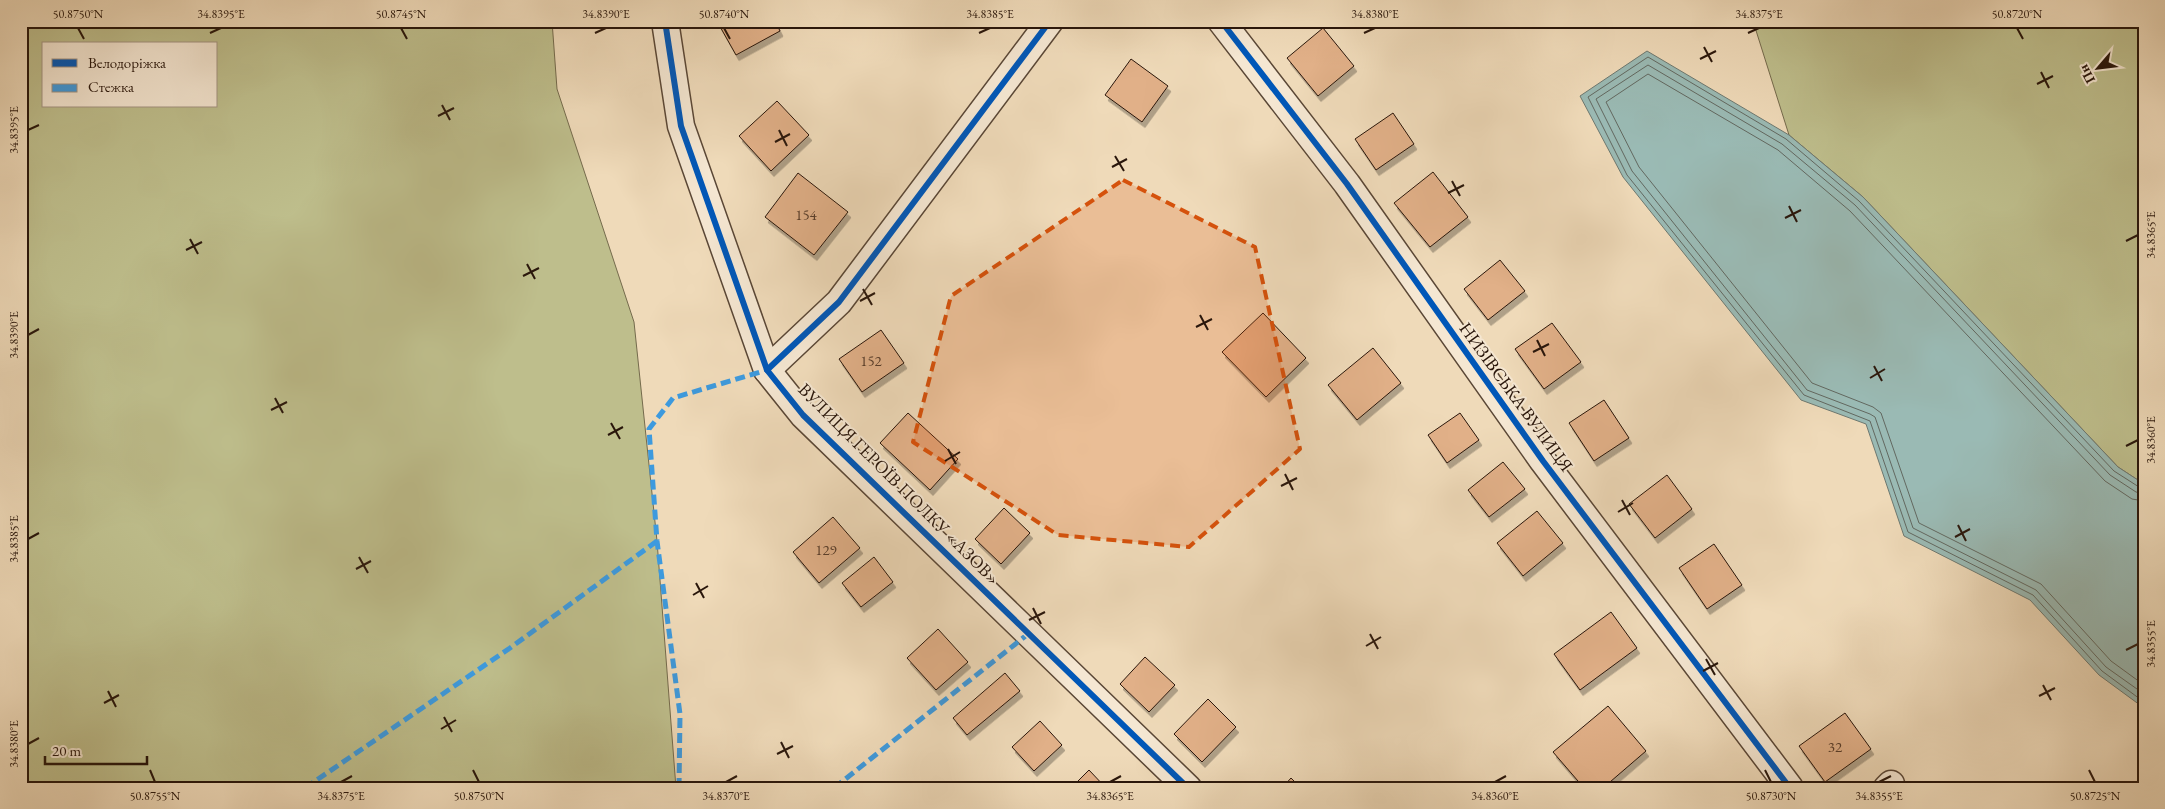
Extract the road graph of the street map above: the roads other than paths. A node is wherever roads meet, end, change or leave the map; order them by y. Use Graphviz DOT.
graph roads {
  1 [pos="665,21"];
  2 [pos="1050,21"];
  3 [pos="1221,21"];
  4 [pos="768,370"];
  5 [pos="1188,788"];
  6 [pos="1790,788"];
  1 -- 4 [label="street, ВУЛИЦЯ ГЕРОЇВ ПОЛКУ «АЗОВ»"];
  2 -- 4 [label="street"];
  3 -- 6 [label="street, НИЗІВСЬКА ВУЛИЦЯ"];
  4 -- 5 [label="street, ВУЛИЦЯ ГЕРОЇВ ПОЛКУ «АЗОВ»"];
}
